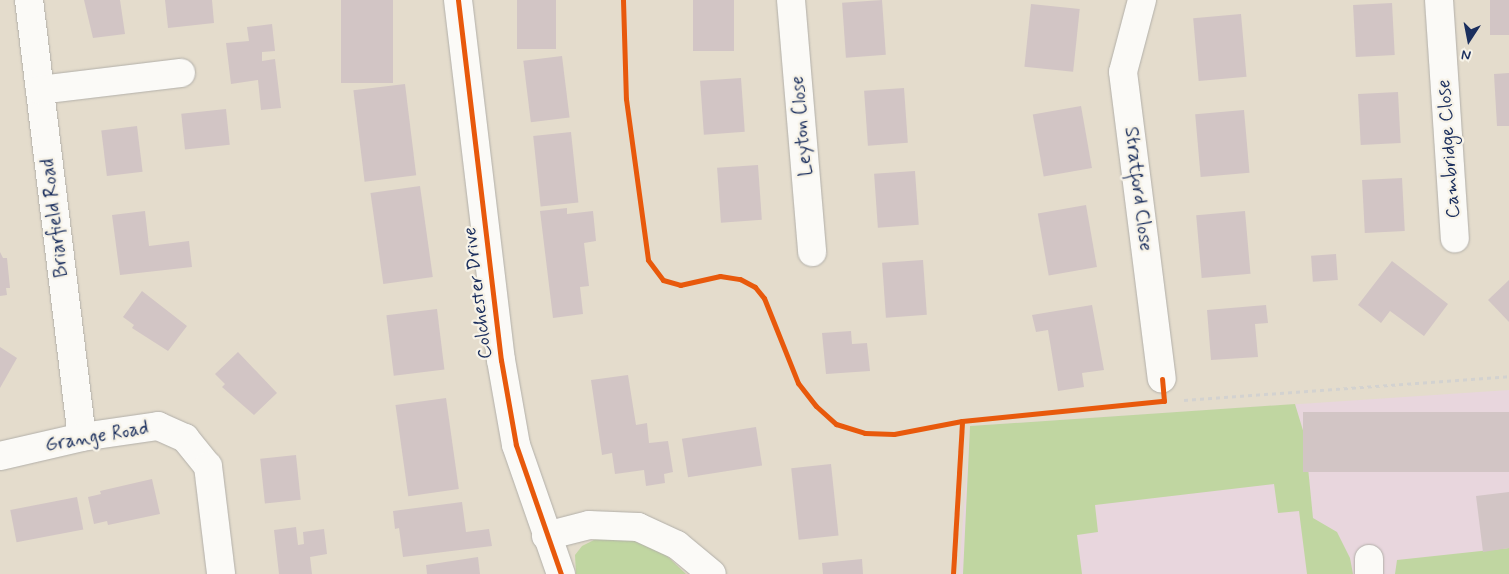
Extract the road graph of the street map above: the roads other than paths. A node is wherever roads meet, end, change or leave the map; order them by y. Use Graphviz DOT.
graph roads {
  1 [pos="30,0"];
  2 [pos="458,0"];
  3 [pos="791,0"];
  4 [pos="1142,0"];
  5 [pos="1439,0"];
  6 [pos="181,73"];
  7 [pos="40,90"];
  8 [pos="1455,238"];
  9 [pos="812,252"];
  10 [pos="1163,390"];
  11 [pos="82,437"];
  12 [pos="0,456"];
  13 [pos="546,536"];
  14 [pos="221,574"];
  15 [pos="561,574"];
  16 [pos="712,574"];
  1 -- 7 [label="street, Briarfield Road"];
  2 -- 13 [label="street, Colchester Drive"];
  3 -- 9 [label="street, Leyton Close"];
  4 -- 10 [label="street, Stratford Close"];
  5 -- 8 [label="street, Cambridge Close"];
  6 -- 7 [label="street"];
  7 -- 11 [label="street, Briarfield Road"];
  11 -- 12 [label="street, Grange Road"];
  11 -- 14 [label="street, Grange Road"];
  13 -- 15 [label="street, Colchester Drive"];
  13 -- 16 [label="street"];
}
